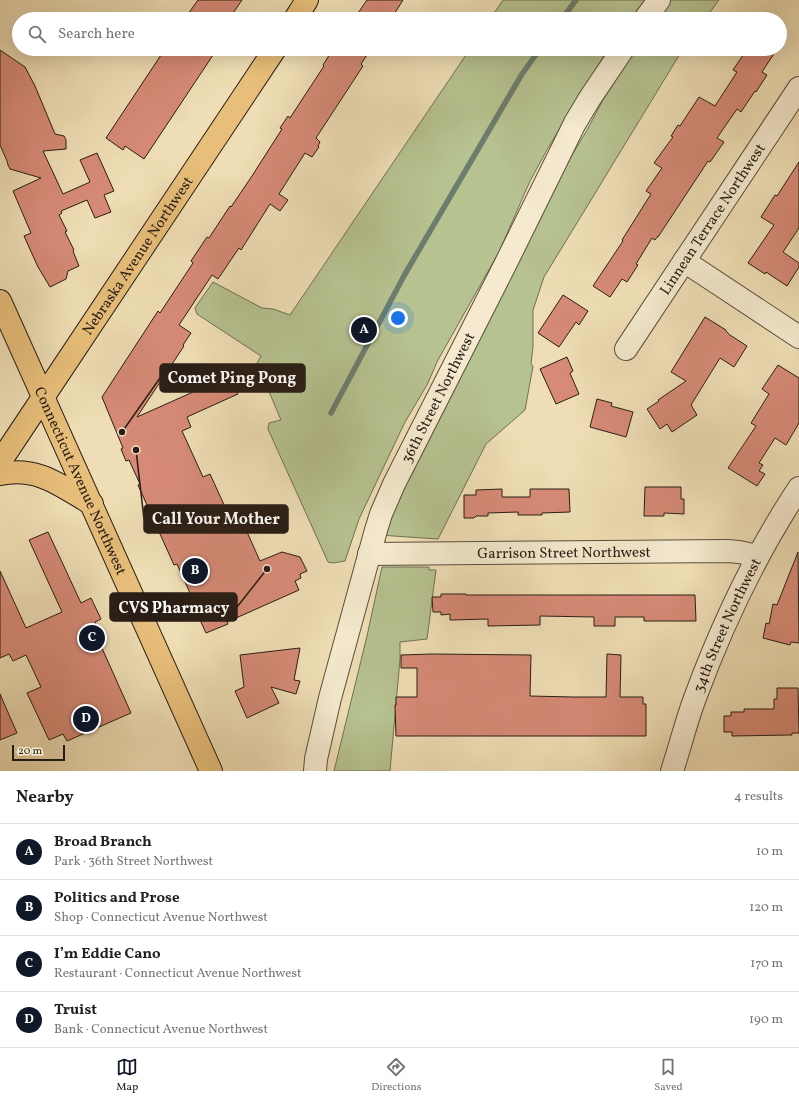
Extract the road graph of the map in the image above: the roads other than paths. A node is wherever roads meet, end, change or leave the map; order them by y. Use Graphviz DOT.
graph roads {
  1 [pos="307,0"];
  2 [pos="659,0"];
  3 [pos="299,12"];
  4 [pos="650,12"];
  5 [pos="270,56"];
  6 [pos="618,56"];
  7 [pos="799,88"];
  8 [pos="684,261"];
  9 [pos="0,300"];
  10 [pos="799,337"];
  11 [pos="626,349"];
  12 [pos="44,397"];
  13 [pos="0,462"];
  14 [pos="0,474"];
  15 [pos="799,488"];
  16 [pos="92,504"];
  17 [pos="370,554"];
  18 [pos="758,556"];
  19 [pos="211,771"];
  20 [pos="315,771"];
  21 [pos="672,771"];
  1 -- 3 [label="main road"];
  2 -- 4 [label="street"];
  5 -- 12 [label="main road, Nebraska Avenue Northwest"];
  6 -- 17 [label="street, 36th Street Northwest"];
  7 -- 8 [label="street, Linnean Terrace Northwest"];
  8 -- 10 [label="street"];
  8 -- 11 [label="street, Linnean Terrace Northwest"];
  9 -- 12 [label="main road, Connecticut Avenue Northwest"];
  12 -- 13 [label="main road, Nebraska Avenue Northwest"];
  12 -- 16 [label="main road, Connecticut Avenue Northwest"];
  14 -- 16 [label="main road"];
  15 -- 18 [label="street, 34th Street Northwest"];
  16 -- 19 [label="main road, Connecticut Avenue Northwest"];
  17 -- 18 [label="street, Garrison Street Northwest"];
  17 -- 20 [label="street, 36th Street Northwest"];
  18 -- 21 [label="street, 34th Street Northwest"];
}
